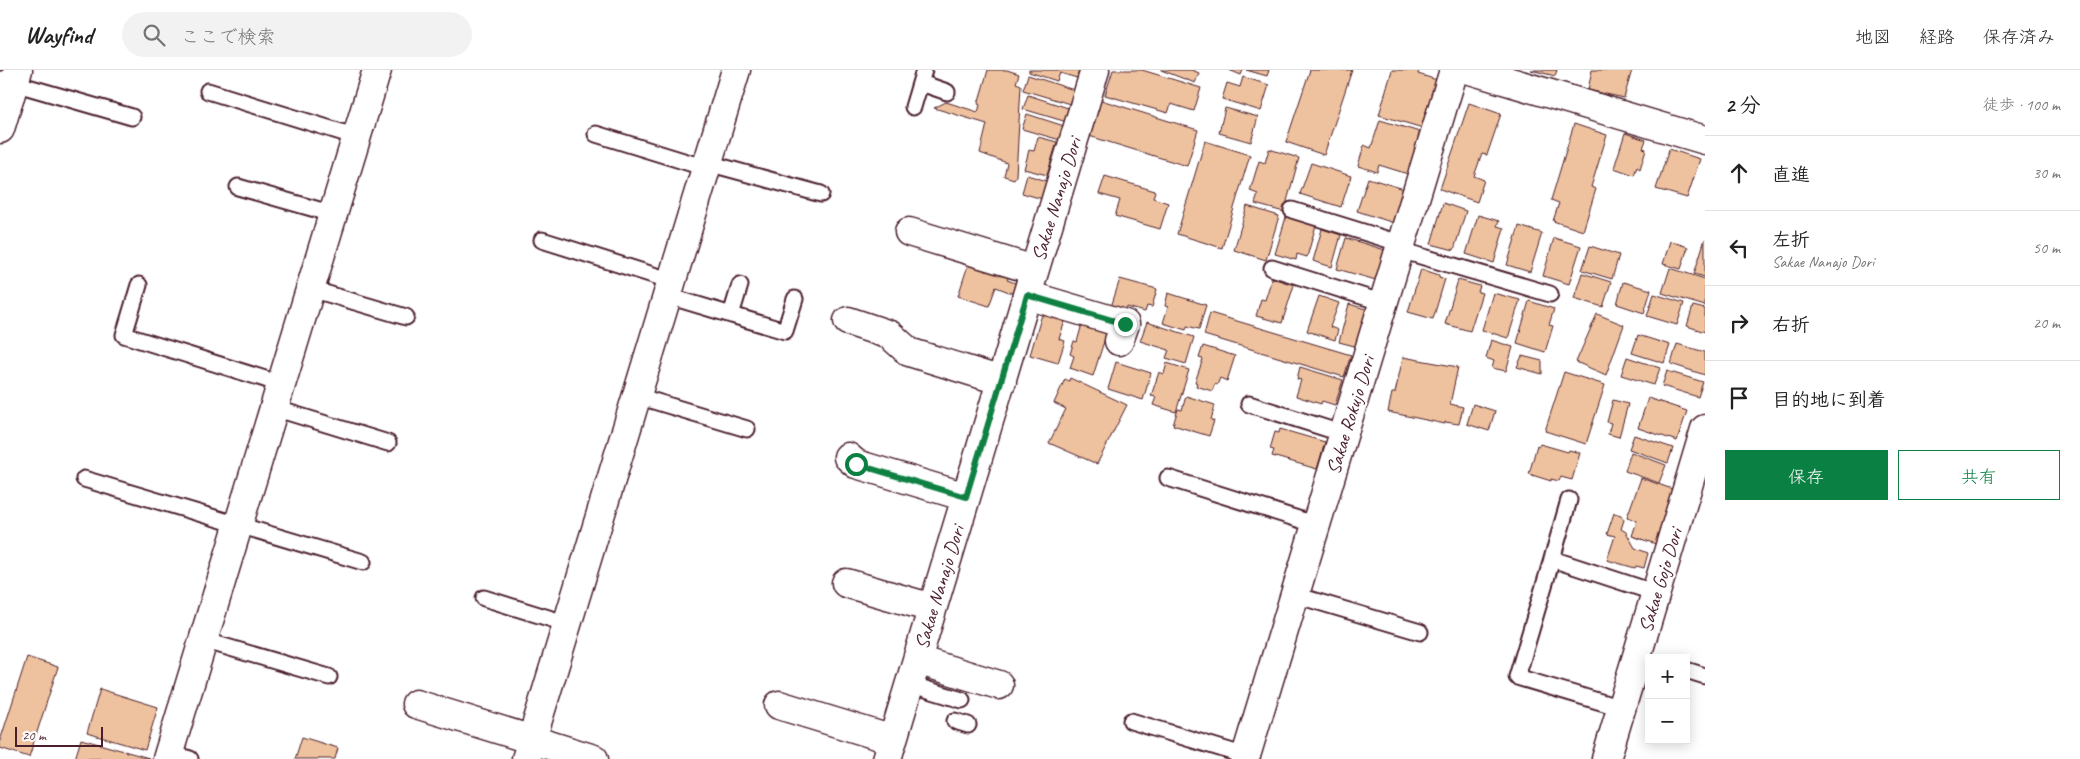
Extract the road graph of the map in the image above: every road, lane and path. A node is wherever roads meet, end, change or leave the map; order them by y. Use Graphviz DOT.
graph roads {
  1 [pos="377,70"];
  2 [pos="736,70"];
  3 [pos="1095,70"];
  4 [pos="1454,70"];
  5 [pos="1470,70"];
  6 [pos="922,76"];
  7 [pos="11,77"];
  8 [pos="208,91"];
  9 [pos="947,92"];
  10 [pos="914,107"];
  11 [pos="132,117"];
  12 [pos="0,129"];
  13 [pos="596,134"];
  14 [pos="357,137"];
  15 [pos="1705,140"];
  16 [pos="707,165"];
  17 [pos="238,186"];
  18 [pos="821,194"];
  19 [pos="1292,210"];
  20 [pos="333,214"];
  21 [pos="909,232"];
  22 [pos="542,240"];
  23 [pos="1401,247"];
  24 [pos="1272,268"];
  25 [pos="1031,283"];
  26 [pos="139,285"];
  27 [pos="740,285"];
  28 [pos="311,289"];
  29 [pos="670,289"];
  30 [pos="1550,294"];
  31 [pos="795,299"];
  32 [pos="1384,303"];
  33 [pos="731,315"];
  34 [pos="406,317"];
  35 [pos="848,321"];
  36 [pos="1119,341"];
  37 [pos="1002,381"];
  38 [pos="278,396"];
  39 [pos="637,396"];
  40 [pos="1249,404"];
  41 [pos="747,429"];
  42 [pos="1705,429"];
  43 [pos="1344,434"];
  44 [pos="388,443"];
  45 [pos="848,457"];
  46 [pos="1168,478"];
  47 [pos="84,479"];
  48 [pos="966,497"];
  49 [pos="1569,500"];
  50 [pos="239,524"];
  51 [pos="1317,525"];
  52 [pos="1552,560"];
  53 [pos="363,562"];
  54 [pos="846,583"];
  55 [pos="1656,593"];
  56 [pos="1295,595"];
  57 [pos="484,598"];
  58 [pos="932,608"];
  59 [pos="568,624"];
  60 [pos="1420,632"];
  61 [pos="203,640"];
  62 [pos="1643,657"];
  63 [pos="1690,671"];
  64 [pos="913,672"];
  65 [pos="1705,676"];
  66 [pos="328,678"];
  67 [pos="999,685"];
  68 [pos="962,700"];
  69 [pos="416,704"];
  70 [pos="779,705"];
  71 [pos="1621,708"];
  72 [pos="1131,721"];
  73 [pos="529,749"];
  74 [pos="890,750"];
  75 [pos="175,757"];
  76 [pos="1246,758"];
  77 [pos="594,759"];
  78 [pos="1606,759"];
  1 -- 14 [label="street"];
  2 -- 16 [label="street"];
  3 -- 25 [label="street, Sakae Nanajo Dori"];
  4 -- 23 [label="street, Sakae Rokujo Dori"];
  5 -- 15 [label="street"];
  6 -- 9 [label="lane"];
  6 -- 10 [label="lane"];
  7 -- 11 [label="lane"];
  7 -- 12 [label="street"];
  8 -- 14 [label="lane"];
  13 -- 16 [label="lane"];
  14 -- 20 [label="street"];
  16 -- 18 [label="lane"];
  16 -- 29 [label="street"];
  17 -- 20 [label="lane"];
  19 -- 23 [label="lane"];
  20 -- 28 [label="street"];
  21 -- 25 [label="street"];
  22 -- 29 [label="lane"];
  23 -- 30 [label="lane"];
  23 -- 32 [label="street, Sakae Rokujo Dori"];
  24 -- 32 [label="lane"];
  25 -- 36 [label="street"];
  25 -- 37 [label="street, Sakae Nanajo Dori"];
  26 -- 38 [label="lane"];
  27 -- 33 [label="lane"];
  28 -- 34 [label="lane"];
  28 -- 38 [label="street"];
  29 -- 33 [label="lane"];
  29 -- 39 [label="street"];
  31 -- 33 [label="lane"];
  32 -- 43 [label="street, Sakae Rokujo Dori"];
  35 -- 37 [label="street"];
  37 -- 48 [label="street, Sakae Nanajo Dori"];
  38 -- 44 [label="lane"];
  38 -- 50 [label="street"];
  39 -- 41 [label="lane"];
  39 -- 59 [label="street"];
  40 -- 43 [label="lane"];
  42 -- 55 [label="street, Sakae Gojo Dori"];
  43 -- 51 [label="street, Sakae Rokujo Dori"];
  45 -- 48 [label="street"];
  46 -- 51 [label="lane"];
  47 -- 50 [label="lane"];
  48 -- 58 [label="street, Sakae Nanajo Dori"];
  49 -- 52 [label="lane"];
  50 -- 53 [label="lane"];
  50 -- 61 [label="street"];
  51 -- 56 [label="street, Sakae Rokujo Dori"];
  52 -- 55 [label="lane"];
  52 -- 71 [label="lane"];
  54 -- 58 [label="street"];
  55 -- 62 [label="street, Sakae Gojo Dori"];
  56 -- 60 [label="lane"];
  56 -- 76 [label="street, Sakae Rokujo Dori"];
  57 -- 59 [label="lane"];
  58 -- 64 [label="street, Sakae Nanajo Dori"];
  59 -- 73 [label="street"];
  61 -- 66 [label="lane"];
  61 -- 75 [label="street"];
  62 -- 71 [label="street, Sakae Gojo Dori"];
  63 -- 65 [label="lane"];
  64 -- 67 [label="street"];
  64 -- 68 [label="lane"];
  64 -- 74 [label="street, Sakae Nanajo Dori"];
  69 -- 73 [label="street"];
  70 -- 74 [label="street"];
  71 -- 78 [label="street, Sakae Gojo Dori"];
  72 -- 76 [label="lane"];
  73 -- 77 [label="street"];
}
